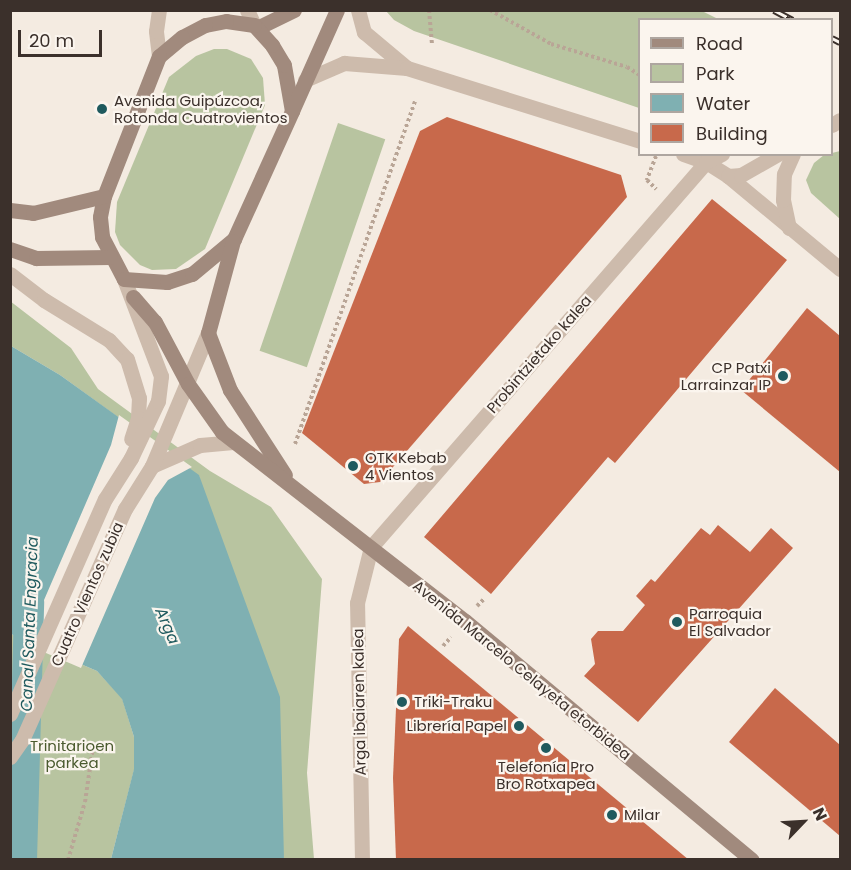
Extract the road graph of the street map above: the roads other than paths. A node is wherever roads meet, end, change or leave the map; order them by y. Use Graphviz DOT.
graph roads {
  1 [pos="159,10"];
  2 [pos="247,10"];
  3 [pos="294,10"];
  4 [pos="337,10"];
  5 [pos="358,10"];
  6 [pos="256,27"];
  7 [pos="159,56"];
  8 [pos="407,68"];
  9 [pos="305,80"];
  10 [pos="292,111"];
  11 [pos="638,141"];
  12 [pos="689,156"];
  13 [pos="718,156"];
  14 [pos="774,156"];
  15 [pos="792,156"];
  16 [pos="706,162"];
  17 [pos="728,176"];
  18 [pos="104,196"];
  19 [pos="10,210"];
  20 [pos="789,228"];
  21 [pos="234,239"];
  22 [pos="10,249"];
  23 [pos="110,257"];
  24 [pos="840,269"];
  25 [pos="10,274"];
  26 [pos="124,279"];
  27 [pos="133,297"];
  28 [pos="208,333"];
  29 [pos="188,384"];
  30 [pos="233,442"];
  31 [pos="131,458"];
  32 [pos="152,466"];
  33 [pos="290,483"];
  34 [pos="371,547"];
  35 [pos="10,714"];
  36 [pos="10,757"];
  37 [pos="362,860"];
  38 [pos="752,860"];
  1 -- 7 [label="street"];
  2 -- 6 [label="street"];
  3 -- 6 [label="main road"];
  4 -- 9 [label="main road"];
  5 -- 8 [label="street"];
  6 -- 7 [label="main road"];
  6 -- 10 [label="main road"];
  7 -- 18 [label="main road"];
  8 -- 9 [label="street"];
  8 -- 11 [label="street"];
  9 -- 10 [label="main road"];
  10 -- 21 [label="main road"];
  12 -- 16 [label="street"];
  13 -- 16 [label="street"];
  14 -- 17 [label="street"];
  15 -- 20 [label="street"];
  16 -- 17 [label="street"];
  16 -- 34 [label="street, Probintzietako kalea"];
  17 -- 20 [label="street"];
  18 -- 19 [label="main road"];
  18 -- 23 [label="main road"];
  20 -- 24 [label="street"];
  21 -- 26 [label="main road"];
  21 -- 28 [label="main road"];
  22 -- 23 [label="main road"];
  23 -- 26 [label="main road"];
  25 -- 31 [label="street, Cuatro Vientos zubia"];
  26 -- 27 [label="street"];
  27 -- 29 [label="main road, Avenida Marcelo Celayeta etorbidea"];
  27 -- 31 [label="street, Cuatro Vientos zubia"];
  28 -- 29 [label="street, Cuatro Vientos zubia"];
  28 -- 33 [label="main road, Avenida Marcelo Celayeta etorbidea"];
  29 -- 30 [label="main road, Avenida Marcelo Celayeta etorbidea"];
  29 -- 32 [label="street, Cuatro Vientos zubia"];
  30 -- 32 [label="street"];
  30 -- 33 [label="main road, Avenida Marcelo Celayeta etorbidea"];
  31 -- 35 [label="street, Cuatro Vientos zubia"];
  32 -- 36 [label="street, Cuatro Vientos zubia"];
  33 -- 34 [label="main road, Avenida Marcelo Celayeta etorbidea"];
  34 -- 37 [label="street, Arga ibaiaren kalea"];
  34 -- 38 [label="main road, Avenida Marcelo Celayeta etorbidea"];
}
